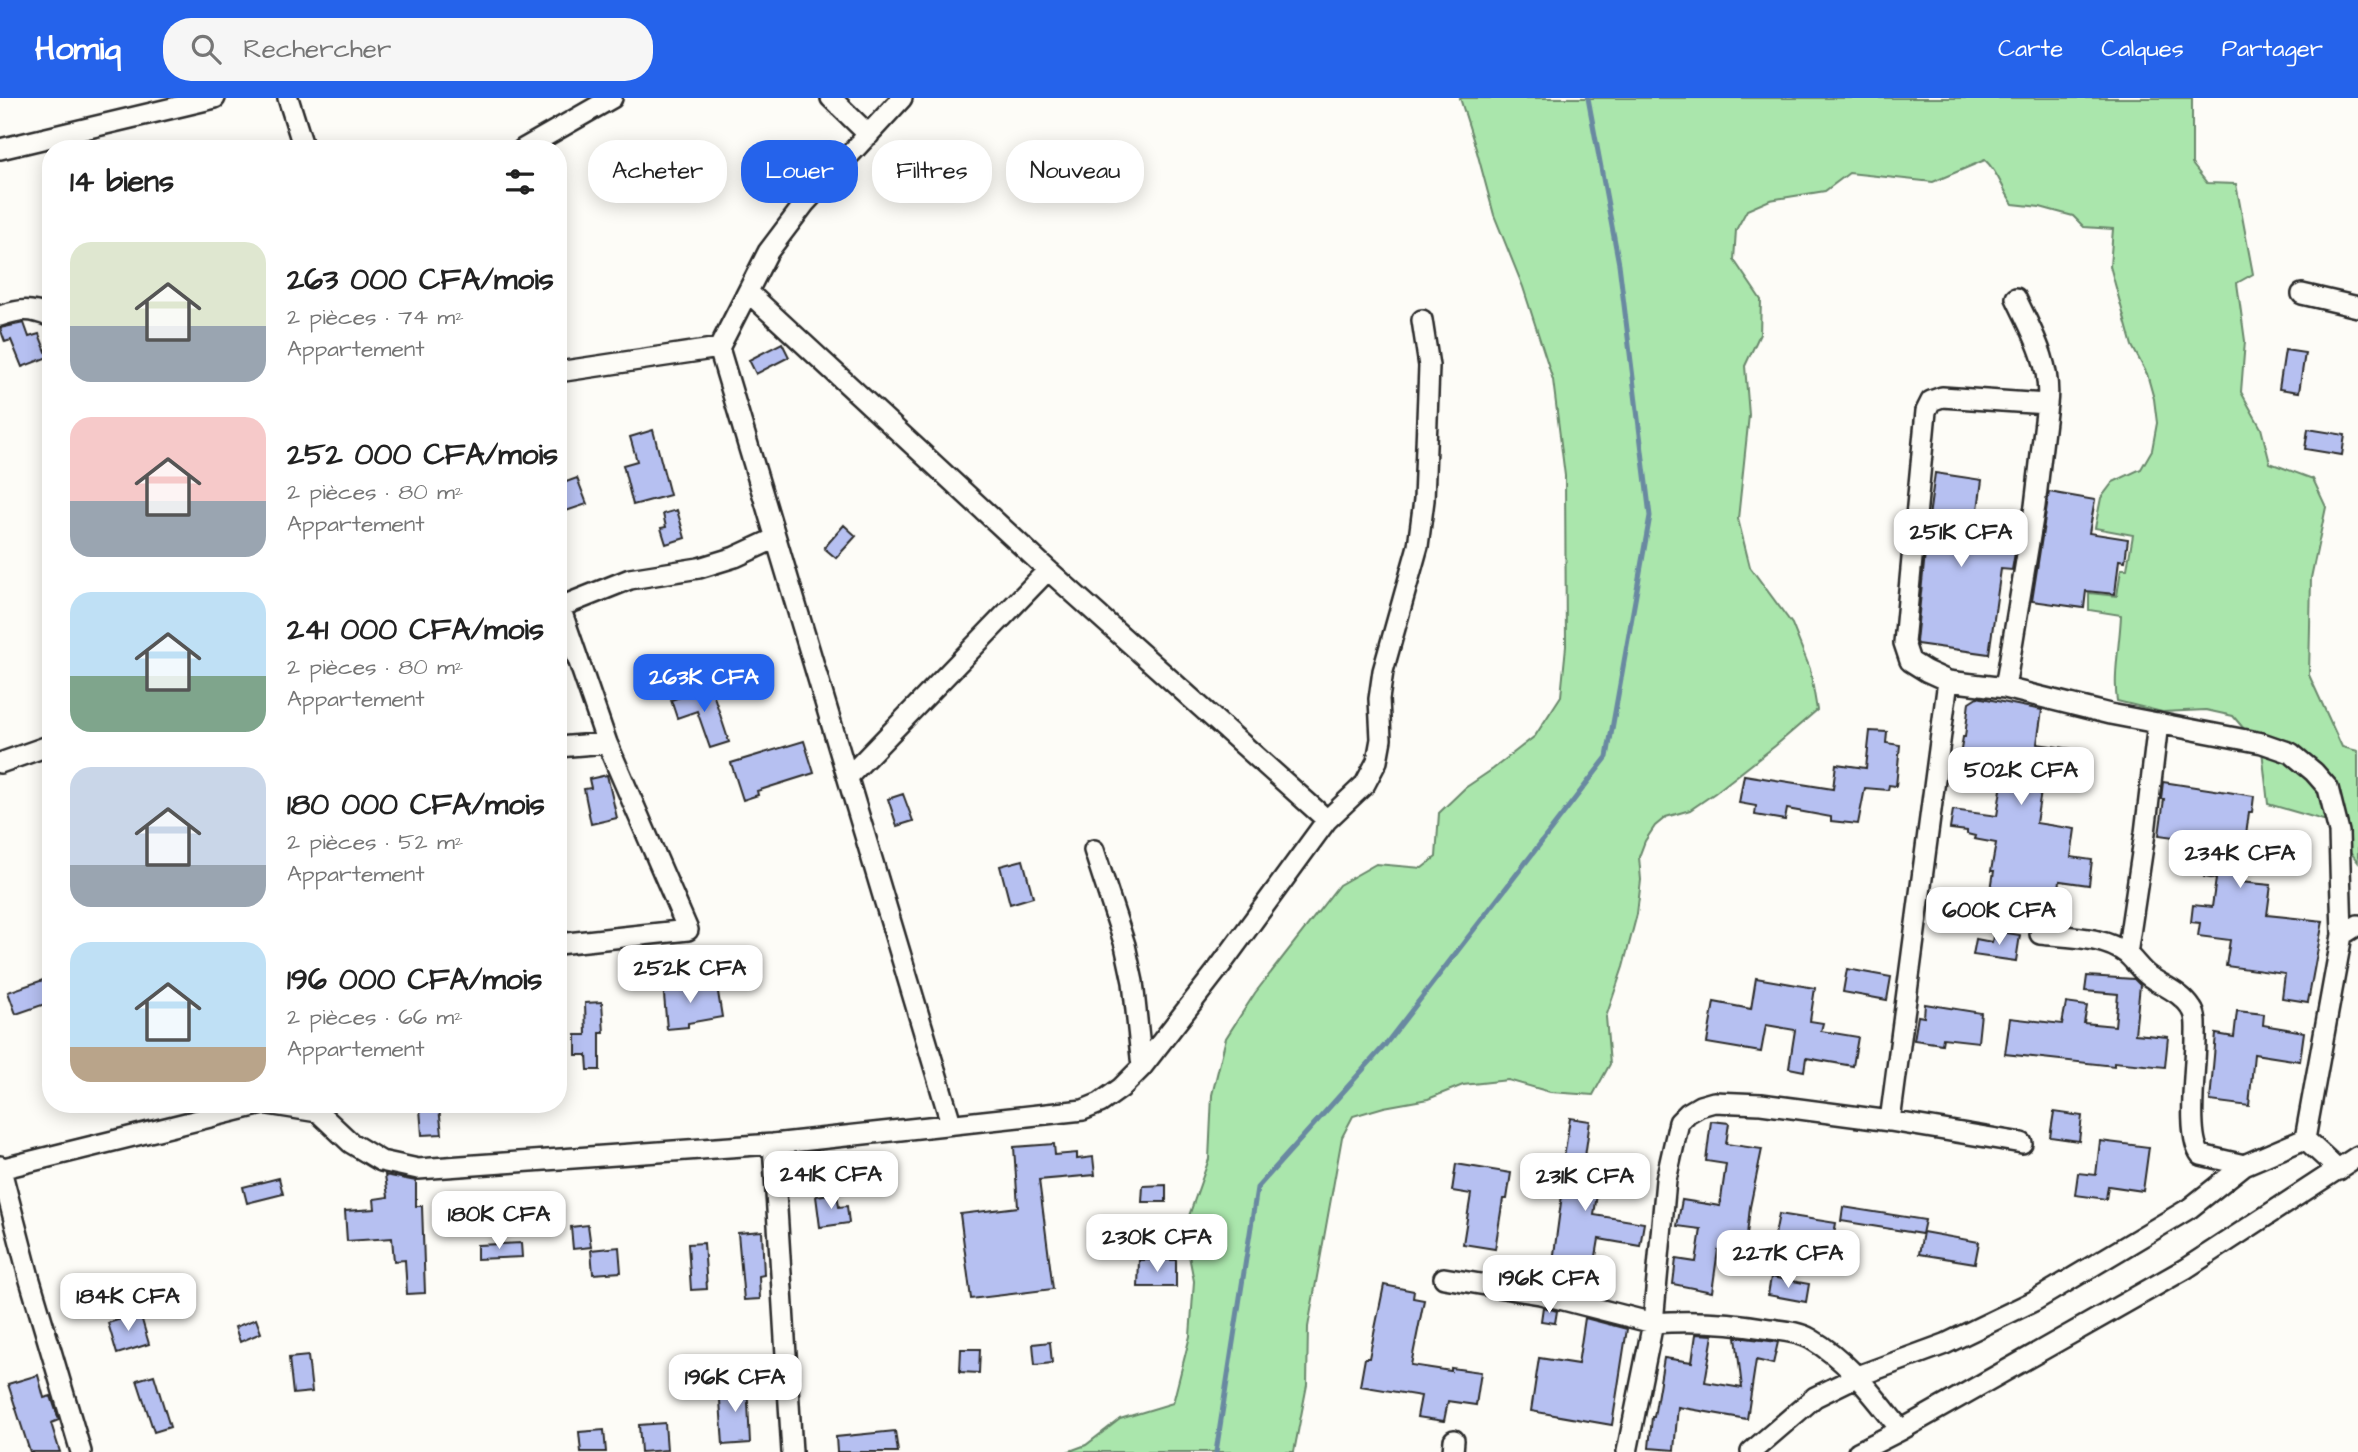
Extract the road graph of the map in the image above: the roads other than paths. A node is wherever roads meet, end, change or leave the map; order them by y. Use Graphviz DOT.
graph roads {
  1 [pos="215,98"];
  2 [pos="288,98"];
  3 [pos="612,98"];
  4 [pos="831,98"];
  5 [pos="902,98"];
  6 [pos="869,135"];
  7 [pos="301,140"];
  8 [pos="539,140"];
  9 [pos="0,149"];
  10 [pos="748,292"];
  11 [pos="2302,294"];
  12 [pos="2016,298"];
  13 [pos="2358,307"];
  14 [pos="42,313"];
  15 [pos="0,316"];
  16 [pos="1422,320"];
  17 [pos="719,348"];
  18 [pos="567,371"];
  19 [pos="2047,404"];
  20 [pos="774,538"];
  21 [pos="1048,570"];
  22 [pos="567,604"];
  23 [pos="567,627"];
  24 [pos="1948,681"];
  25 [pos="2005,688"];
  26 [pos="2158,723"];
  27 [pos="607,743"];
  28 [pos="567,746"];
  29 [pos="42,748"];
  30 [pos="0,763"];
  31 [pos="848,777"];
  32 [pos="1327,820"];
  33 [pos="1094,849"];
  34 [pos="2350,930"];
  35 [pos="2040,934"];
  36 [pos="567,943"];
  37 [pos="2127,954"];
  38 [pos="1142,1067"];
  39 [pos="229,1113"];
  40 [pos="327,1113"];
  41 [pos="1890,1121"];
  42 [pos="951,1123"];
  43 [pos="2305,1139"];
  44 [pos="2022,1143"];
  45 [pos="773,1144"];
  46 [pos="2358,1156"];
  47 [pos="2244,1165"];
  48 [pos="0,1168"];
  49 [pos="2339,1170"];
  50 [pos="1444,1278"];
  51 [pos="1653,1323"];
  52 [pos="1858,1376"];
  53 [pos="1901,1430"];
  54 [pos="81,1452"];
  55 [pos="792,1452"];
  56 [pos="1627,1452"];
  57 [pos="1751,1452"];
  58 [pos="1858,1452"];
  1 -- 9 [label="street"];
  2 -- 7 [label="street"];
  3 -- 8 [label="street"];
  4 -- 6 [label="street"];
  5 -- 6 [label="street"];
  6 -- 10 [label="street"];
  10 -- 17 [label="street"];
  10 -- 21 [label="street"];
  11 -- 13 [label="street"];
  12 -- 19 [label="street"];
  14 -- 15 [label="street"];
  16 -- 32 [label="street"];
  17 -- 18 [label="street"];
  17 -- 20 [label="street"];
  19 -- 24 [label="street"];
  19 -- 25 [label="street"];
  20 -- 22 [label="street"];
  20 -- 31 [label="street"];
  21 -- 31 [label="street"];
  21 -- 32 [label="street"];
  23 -- 27 [label="street"];
  24 -- 25 [label="street"];
  24 -- 41 [label="street"];
  25 -- 26 [label="street"];
  26 -- 34 [label="street"];
  26 -- 37 [label="street"];
  27 -- 28 [label="street"];
  27 -- 36 [label="street"];
  29 -- 30 [label="street"];
  31 -- 42 [label="street"];
  32 -- 38 [label="street"];
  33 -- 38 [label="street"];
  34 -- 43 [label="street"];
  35 -- 37 [label="street"];
  37 -- 47 [label="street"];
  38 -- 42 [label="street"];
  39 -- 48 [label="street"];
  40 -- 45 [label="street"];
  41 -- 44 [label="street"];
  41 -- 51 [label="street"];
  42 -- 45 [label="street"];
  43 -- 47 [label="street"];
  43 -- 49 [label="street"];
  45 -- 55 [label="street"];
  46 -- 49 [label="street"];
  47 -- 52 [label="street"];
  48 -- 54 [label="street"];
  49 -- 53 [label="street"];
  50 -- 51 [label="street"];
  51 -- 52 [label="street"];
  51 -- 56 [label="street"];
  52 -- 53 [label="street"];
  52 -- 57 [label="street"];
  53 -- 58 [label="street"];
}
